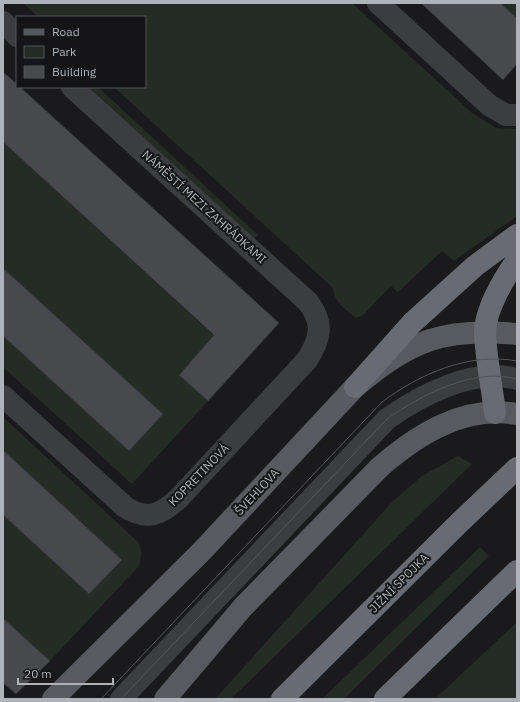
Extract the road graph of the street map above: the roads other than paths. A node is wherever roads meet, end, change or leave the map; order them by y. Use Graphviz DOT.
graph roads {
  1 [pos="378,3"];
  2 [pos="3,22"];
  3 [pos="16,35"];
  4 [pos="73,88"];
  5 [pos="515,115"];
  6 [pos="517,235"];
  7 [pos="517,260"];
  8 [pos="485,332"];
  9 [pos="517,334"];
  10 [pos="319,335"];
  11 [pos="491,378"];
  12 [pos="517,379"];
  13 [pos="356,387"];
  14 [pos="3,396"];
  15 [pos="495,413"];
  16 [pos="517,414"];
  17 [pos="517,468"];
  18 [pos="514,574"];
  19 [pos="54,699"];
  20 [pos="121,699"];
  21 [pos="165,699"];
  22 [pos="282,699"];
  23 [pos="385,699"];
  1 -- 5 [label="street"];
  2 -- 3 [label="street"];
  4 -- 10 [label="street, NÁMĚSTÍ MEZI ZAHRÁDKAMI"];
  6 -- 13 [label="highway"];
  7 -- 8 [label="highway"];
  8 -- 9 [label="main road, ŠVEHLOVA"];
  8 -- 11 [label="highway"];
  8 -- 13 [label="main road, ŠVEHLOVA"];
  10 -- 14 [label="street, KOPRETINOVÁ"];
  11 -- 12 [label="street"];
  11 -- 15 [label="highway"];
  11 -- 20 [label="street"];
  13 -- 19 [label="main road, ŠVEHLOVA"];
  15 -- 16 [label="main road"];
  15 -- 21 [label="main road"];
  17 -- 22 [label="highway, JIŽNÍ SPOJKA"];
  18 -- 23 [label="highway"];
}
